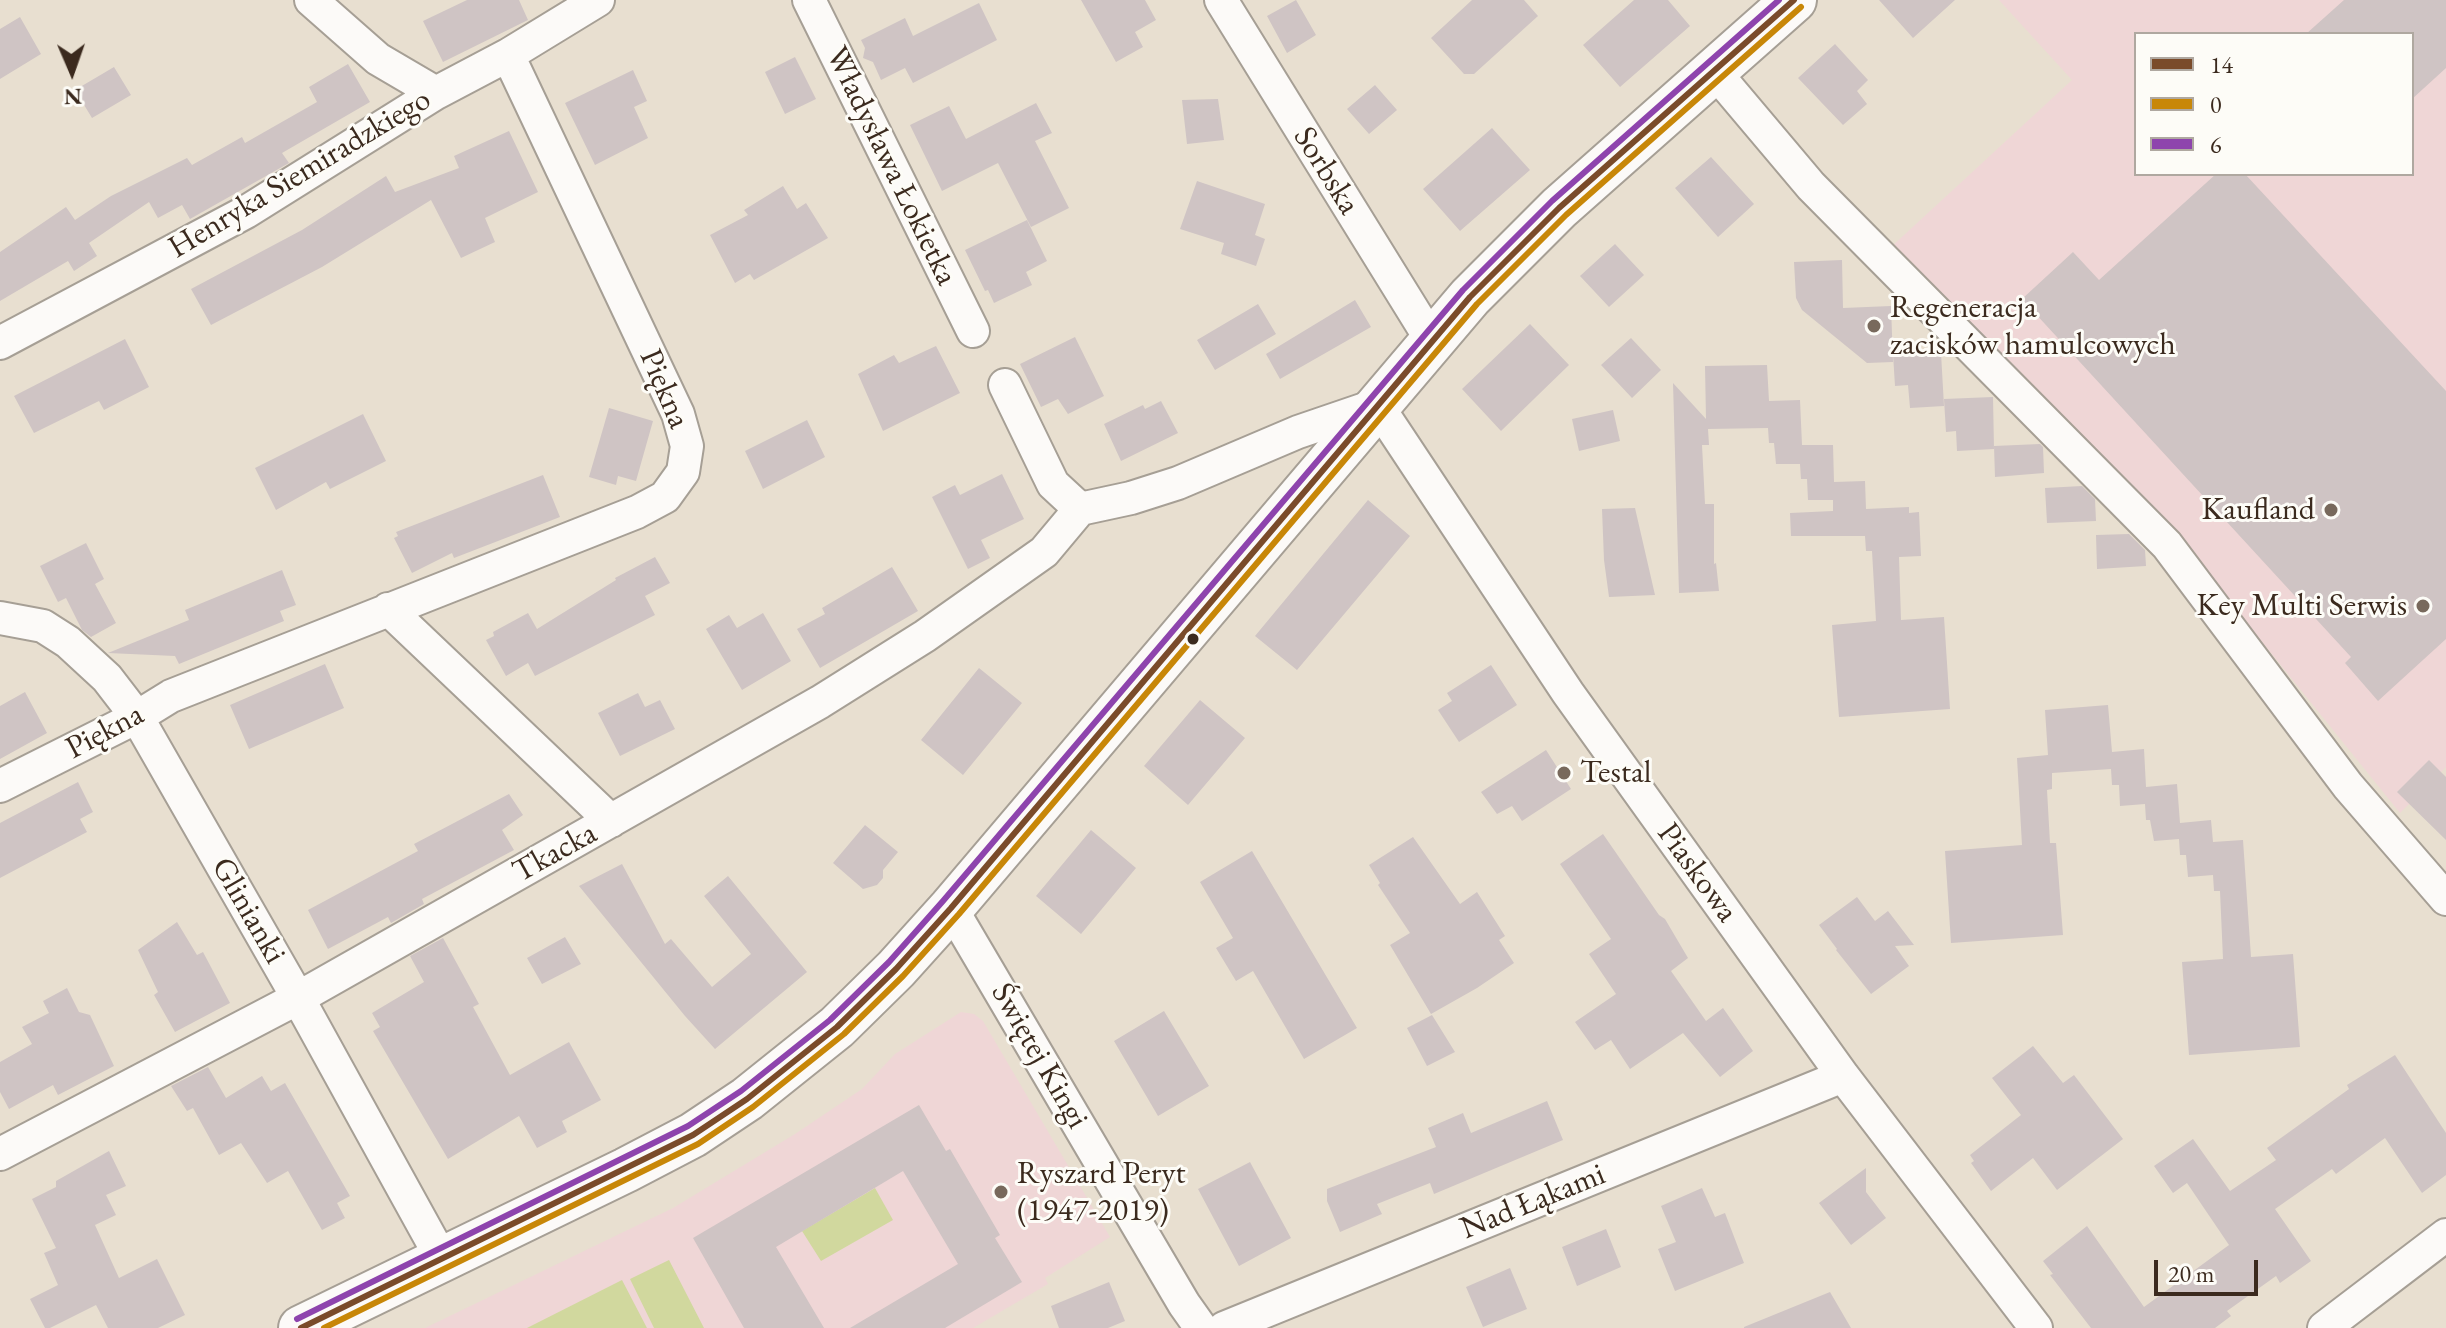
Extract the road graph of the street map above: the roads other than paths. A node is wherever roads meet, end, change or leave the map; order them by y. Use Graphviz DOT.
graph roads {
  1 [pos="311,0"];
  2 [pos="598,0"];
  3 [pos="809,0"];
  4 [pos="1221,0"];
  5 [pos="1794,0"];
  6 [pos="508,55"];
  7 [pos="1714,71"];
  8 [pos="436,93"];
  9 [pos="973,331"];
  10 [pos="1432,341"];
  11 [pos="0,343"];
  12 [pos="1005,385"];
  13 [pos="1377,405"];
  14 [pos="1080,509"];
  15 [pos="388,609"];
  16 [pos="0,618"];
  17 [pos="137,717"];
  18 [pos="0,786"];
  19 [pos="611,821"];
  20 [pos="2446,899"];
  21 [pos="951,908"];
  22 [pos="298,998"];
  23 [pos="1843,1076"];
  24 [pos="0,1154"];
  25 [pos="2446,1235"];
  26 [pos="442,1259"];
  27 [pos="301,1328"];
  28 [pos="1201,1328"];
  29 [pos="1224,1328"];
  30 [pos="2036,1328"];
  31 [pos="2324,1328"];
  1 -- 8 [label="street"];
  2 -- 6 [label="street, Henryka Siemiradzkiego"];
  3 -- 9 [label="street, Władysława Łokietka"];
  4 -- 10 [label="street, Sorbska"];
  5 -- 7 [label="street"];
  6 -- 8 [label="street, Henryka Siemiradzkiego"];
  6 -- 15 [label="street, Piękna"];
  7 -- 10 [label="street"];
  7 -- 20 [label="street"];
  8 -- 11 [label="street, Henryka Siemiradzkiego"];
  10 -- 13 [label="street"];
  12 -- 14 [label="street"];
  13 -- 14 [label="street"];
  13 -- 21 [label="street"];
  13 -- 23 [label="street, Piaskowa"];
  14 -- 19 [label="street, Tkacka"];
  15 -- 17 [label="street, Piękna"];
  15 -- 19 [label="street"];
  16 -- 17 [label="street, Glinianki"];
  17 -- 18 [label="street, Piękna"];
  17 -- 22 [label="street, Glinianki"];
  19 -- 22 [label="street, Tkacka"];
  21 -- 26 [label="street"];
  21 -- 28 [label="street, Świętej Kingi"];
  22 -- 24 [label="street, Tkacka"];
  22 -- 26 [label="street, Glinianki"];
  23 -- 29 [label="street, Nad Łąkami"];
  23 -- 30 [label="street, Piaskowa"];
  25 -- 31 [label="street"];
  26 -- 27 [label="street"];
}
